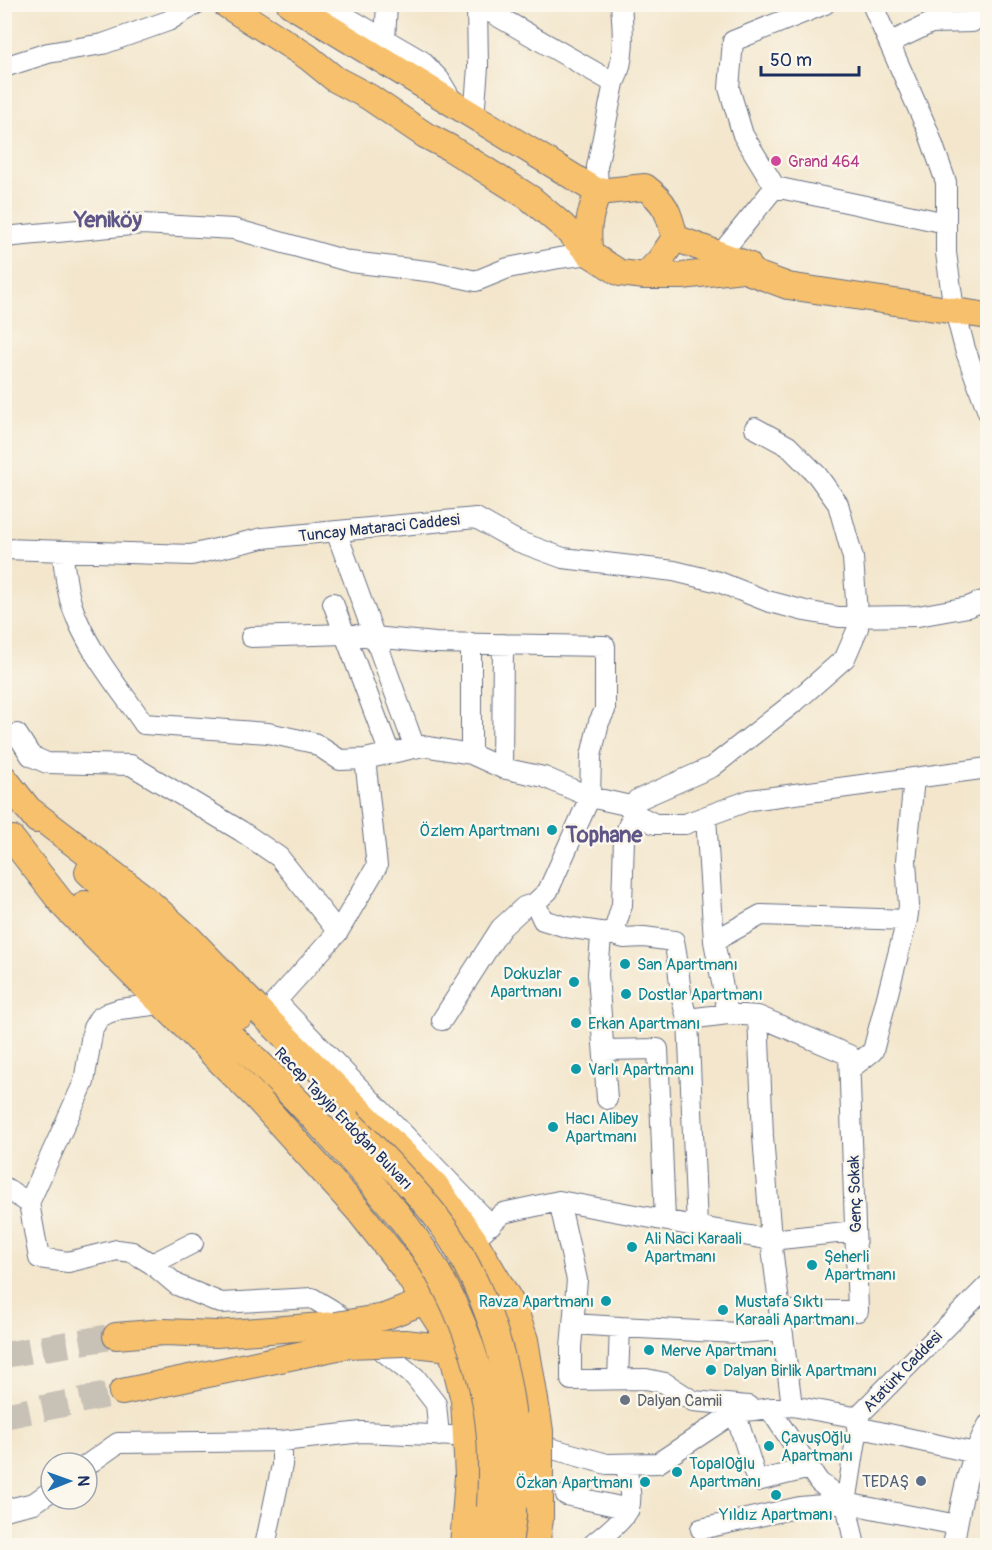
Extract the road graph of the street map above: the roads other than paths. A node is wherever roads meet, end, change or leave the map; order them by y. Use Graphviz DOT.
graph roads {
  1 [pos="196,4"];
  2 [pos="225,4"];
  3 [pos="290,4"];
  4 [pos="324,4"];
  5 [pos="387,4"];
  6 [pos="621,4"];
  7 [pos="825,4"];
  8 [pos="872,4"];
  9 [pos="477,5"];
  10 [pos="980,18"];
  11 [pos="385,40"];
  12 [pos="890,43"];
  13 [pos="4,67"];
  14 [pos="614,83"];
  15 [pos="465,112"];
  16 [pos="775,188"];
  17 [pos="598,192"];
  18 [pos="946,223"];
  19 [pos="4,237"];
  20 [pos="675,238"];
  21 [pos="565,247"];
  22 [pos="590,254"];
  23 [pos="718,256"];
  24 [pos="645,276"];
  25 [pos="987,305"];
  26 [pos="954,307"];
  27 [pos="987,316"];
  28 [pos="987,412"];
  29 [pos="755,428"];
  30 [pos="336,531"];
  31 [pos="4,549"];
  32 [pos="62,551"];
  33 [pos="987,599"];
  34 [pos="333,603"];
  35 [pos="857,617"];
  36 [pos="344,634"];
  37 [pos="251,637"];
  38 [pos="375,637"];
  39 [pos="471,643"];
  40 [pos="503,644"];
  41 [pos="17,734"];
  42 [pos="415,748"];
  43 [pos="390,754"];
  44 [pos="471,754"];
  45 [pos="365,759"];
  46 [pos="502,768"];
  47 [pos="987,768"];
  48 [pos="4,778"];
  49 [pos="914,778"];
  50 [pos="590,797"];
  51 [pos="26,807"];
  52 [pos="634,810"];
  53 [pos="706,817"];
  54 [pos="8,833"];
  55 [pos="535,903"];
  56 [pos="907,920"];
  57 [pos="338,932"];
  58 [pos="607,933"];
  59 [pos="714,941"];
  60 [pos="161,1004"];
  61 [pos="728,1014"];
  62 [pos="758,1016"];
  63 [pos="688,1019"];
  64 [pos="442,1020"];
  65 [pos="604,1050"];
  66 [pos="691,1060"];
  67 [pos="659,1061"];
  68 [pos="850,1070"];
  69 [pos="607,1099"];
  70 [pos="340,1129"];
  71 [pos="4,1187"];
  72 [pos="559,1201"];
  73 [pos="29,1203"];
  74 [pos="665,1220"];
  75 [pos="697,1226"];
  76 [pos="855,1231"];
  77 [pos="482,1232"];
  78 [pos="771,1240"];
  79 [pos="193,1243"];
  80 [pos="152,1264"];
  81 [pos="987,1285"];
  82 [pos="425,1301"];
  83 [pos="781,1320"];
  84 [pos="573,1324"];
  85 [pos="620,1327"];
  86 [pos="341,1335"];
  87 [pos="116,1336"];
  88 [pos="525,1340"];
  89 [pos="451,1348"];
  90 [pos="618,1379"];
  91 [pos="122,1392"];
  92 [pos="792,1406"];
  93 [pos="769,1408"];
  94 [pos="735,1412"];
  95 [pos="858,1423"];
  96 [pos="987,1425"];
  97 [pos="439,1436"];
  98 [pos="467,1437"];
  99 [pos="282,1441"];
  100 [pos="975,1453"];
  101 [pos="99,1456"];
  102 [pos="626,1464"];
  103 [pos="810,1468"];
  104 [pos="566,1495"];
  105 [pos="39,1499"];
  106 [pos="846,1503"];
  107 [pos="629,1509"];
  108 [pos="4,1510"];
  109 [pos="957,1525"];
  110 [pos="701,1529"];
  111 [pos="265,1545"];
  112 [pos="463,1545"];
  113 [pos="484,1545"];
  114 [pos="509,1545"];
  115 [pos="536,1545"];
  116 [pos="591,1545"];
  117 [pos="855,1545"];
  118 [pos="953,1545"];
  1 -- 13 [label="street"];
  2 -- 21 [label="main road"];
  3 -- 15 [label="main road"];
  4 -- 11 [label="street"];
  5 -- 11 [label="street"];
  6 -- 14 [label="street"];
  7 -- 16 [label="street"];
  8 -- 12 [label="street"];
  9 -- 14 [label="street"];
  9 -- 15 [label="street"];
  10 -- 12 [label="street"];
  11 -- 15 [label="street"];
  12 -- 18 [label="street"];
  14 -- 17 [label="street"];
  15 -- 17 [label="main road"];
  16 -- 18 [label="street"];
  16 -- 23 [label="street"];
  17 -- 20 [label="main road"];
  17 -- 22 [label="main road"];
  18 -- 26 [label="street"];
  19 -- 21 [label="street"];
  20 -- 23 [label="main road"];
  20 -- 24 [label="main road"];
  21 -- 22 [label="main road"];
  22 -- 24 [label="main road"];
  23 -- 26 [label="main road"];
  24 -- 26 [label="main road"];
  25 -- 26 [label="main road"];
  26 -- 27 [label="main road"];
  26 -- 28 [label="street"];
  29 -- 35 [label="street"];
  30 -- 32 [label="street, Tuncay Mataraci Caddesi"];
  30 -- 35 [label="street, Tuncay Mataraci Caddesi"];
  30 -- 38 [label="street"];
  31 -- 32 [label="street, Tuncay Mataraci Caddesi"];
  32 -- 45 [label="street"];
  33 -- 35 [label="street, Tuncay Mataraci Caddesi"];
  34 -- 36 [label="street"];
  35 -- 52 [label="street"];
  36 -- 37 [label="street"];
  36 -- 38 [label="street"];
  36 -- 43 [label="street"];
  38 -- 39 [label="street"];
  38 -- 42 [label="street"];
  39 -- 40 [label="street"];
  39 -- 44 [label="street"];
  40 -- 46 [label="street"];
  40 -- 50 [label="street"];
  41 -- 57 [label="street"];
  42 -- 43 [label="street"];
  42 -- 44 [label="street"];
  43 -- 45 [label="street"];
  44 -- 46 [label="street"];
  45 -- 57 [label="street"];
  46 -- 50 [label="street"];
  47 -- 49 [label="street"];
  48 -- 51 [label="main road, Recep Tayyip Erdoğan Bulvarı"];
  49 -- 53 [label="street"];
  49 -- 56 [label="street"];
  50 -- 52 [label="street"];
  50 -- 55 [label="street"];
  51 -- 70 [label="main road, Recep Tayyip Erdoğan Bulvarı"];
  51 -- 77 [label="main road"];
  52 -- 53 [label="street"];
  52 -- 58 [label="street"];
  53 -- 59 [label="street"];
  54 -- 60 [label="main road"];
  54 -- 70 [label="main road, Recep Tayyip Erdoğan Bulvarı"];
  55 -- 58 [label="street"];
  55 -- 64 [label="street"];
  56 -- 59 [label="street"];
  56 -- 68 [label="street"];
  57 -- 77 [label="street"];
  58 -- 63 [label="street"];
  58 -- 65 [label="street"];
  59 -- 61 [label="street"];
  60 -- 73 [label="street"];
  60 -- 82 [label="main road"];
  61 -- 62 [label="street"];
  61 -- 63 [label="street"];
  62 -- 68 [label="street"];
  62 -- 78 [label="street"];
  63 -- 66 [label="street"];
  65 -- 67 [label="street"];
  65 -- 69 [label="street"];
  66 -- 67 [label="street"];
  66 -- 75 [label="street"];
  67 -- 74 [label="street"];
  68 -- 76 [label="street, Genç Sokak"];
  70 -- 113 [label="main road, Recep Tayyip Erdoğan Bulvarı, bridge"];
  70 -- 114 [label="main road, Recep Tayyip Erdoğan Bulvarı, bridge"];
  71 -- 73 [label="street"];
  72 -- 74 [label="street"];
  72 -- 77 [label="street"];
  72 -- 84 [label="street"];
  73 -- 80 [label="street"];
  74 -- 75 [label="street"];
  75 -- 78 [label="street"];
  76 -- 78 [label="street"];
  76 -- 83 [label="street, Genç Sokak"];
  77 -- 82 [label="main road"];
  77 -- 88 [label="main road"];
  78 -- 83 [label="street"];
  79 -- 80 [label="street"];
  80 -- 97 [label="street"];
  81 -- 95 [label="street, Atatürk Caddesi"];
  82 -- 86 [label="main road, bridge"];
  82 -- 89 [label="main road"];
  83 -- 85 [label="street"];
  83 -- 92 [label="street"];
  84 -- 85 [label="street"];
  84 -- 90 [label="street"];
  85 -- 90 [label="street"];
  86 -- 87 [label="main road"];
  86 -- 89 [label="main road, bridge"];
  86 -- 91 [label="main road"];
  88 -- 89 [label="main road"];
  88 -- 115 [label="main road, bridge"];
  89 -- 98 [label="main road"];
  90 -- 93 [label="street"];
  92 -- 93 [label="street"];
  92 -- 95 [label="street"];
  93 -- 94 [label="street"];
  93 -- 103 [label="street"];
  94 -- 102 [label="street"];
  94 -- 103 [label="street"];
  95 -- 100 [label="street"];
  95 -- 106 [label="street, Atatürk Caddesi"];
  96 -- 100 [label="street"];
  97 -- 98 [label="street"];
  97 -- 99 [label="street"];
  98 -- 102 [label="street"];
  98 -- 112 [label="main road"];
  99 -- 101 [label="street"];
  99 -- 111 [label="street"];
  100 -- 109 [label="street"];
  102 -- 107 [label="street"];
  103 -- 106 [label="street"];
  104 -- 107 [label="street"];
  105 -- 108 [label="street"];
  106 -- 109 [label="street"];
  106 -- 110 [label="street"];
  106 -- 117 [label="street, Atatürk Caddesi"];
  107 -- 116 [label="street"];
  109 -- 118 [label="street"];
}
